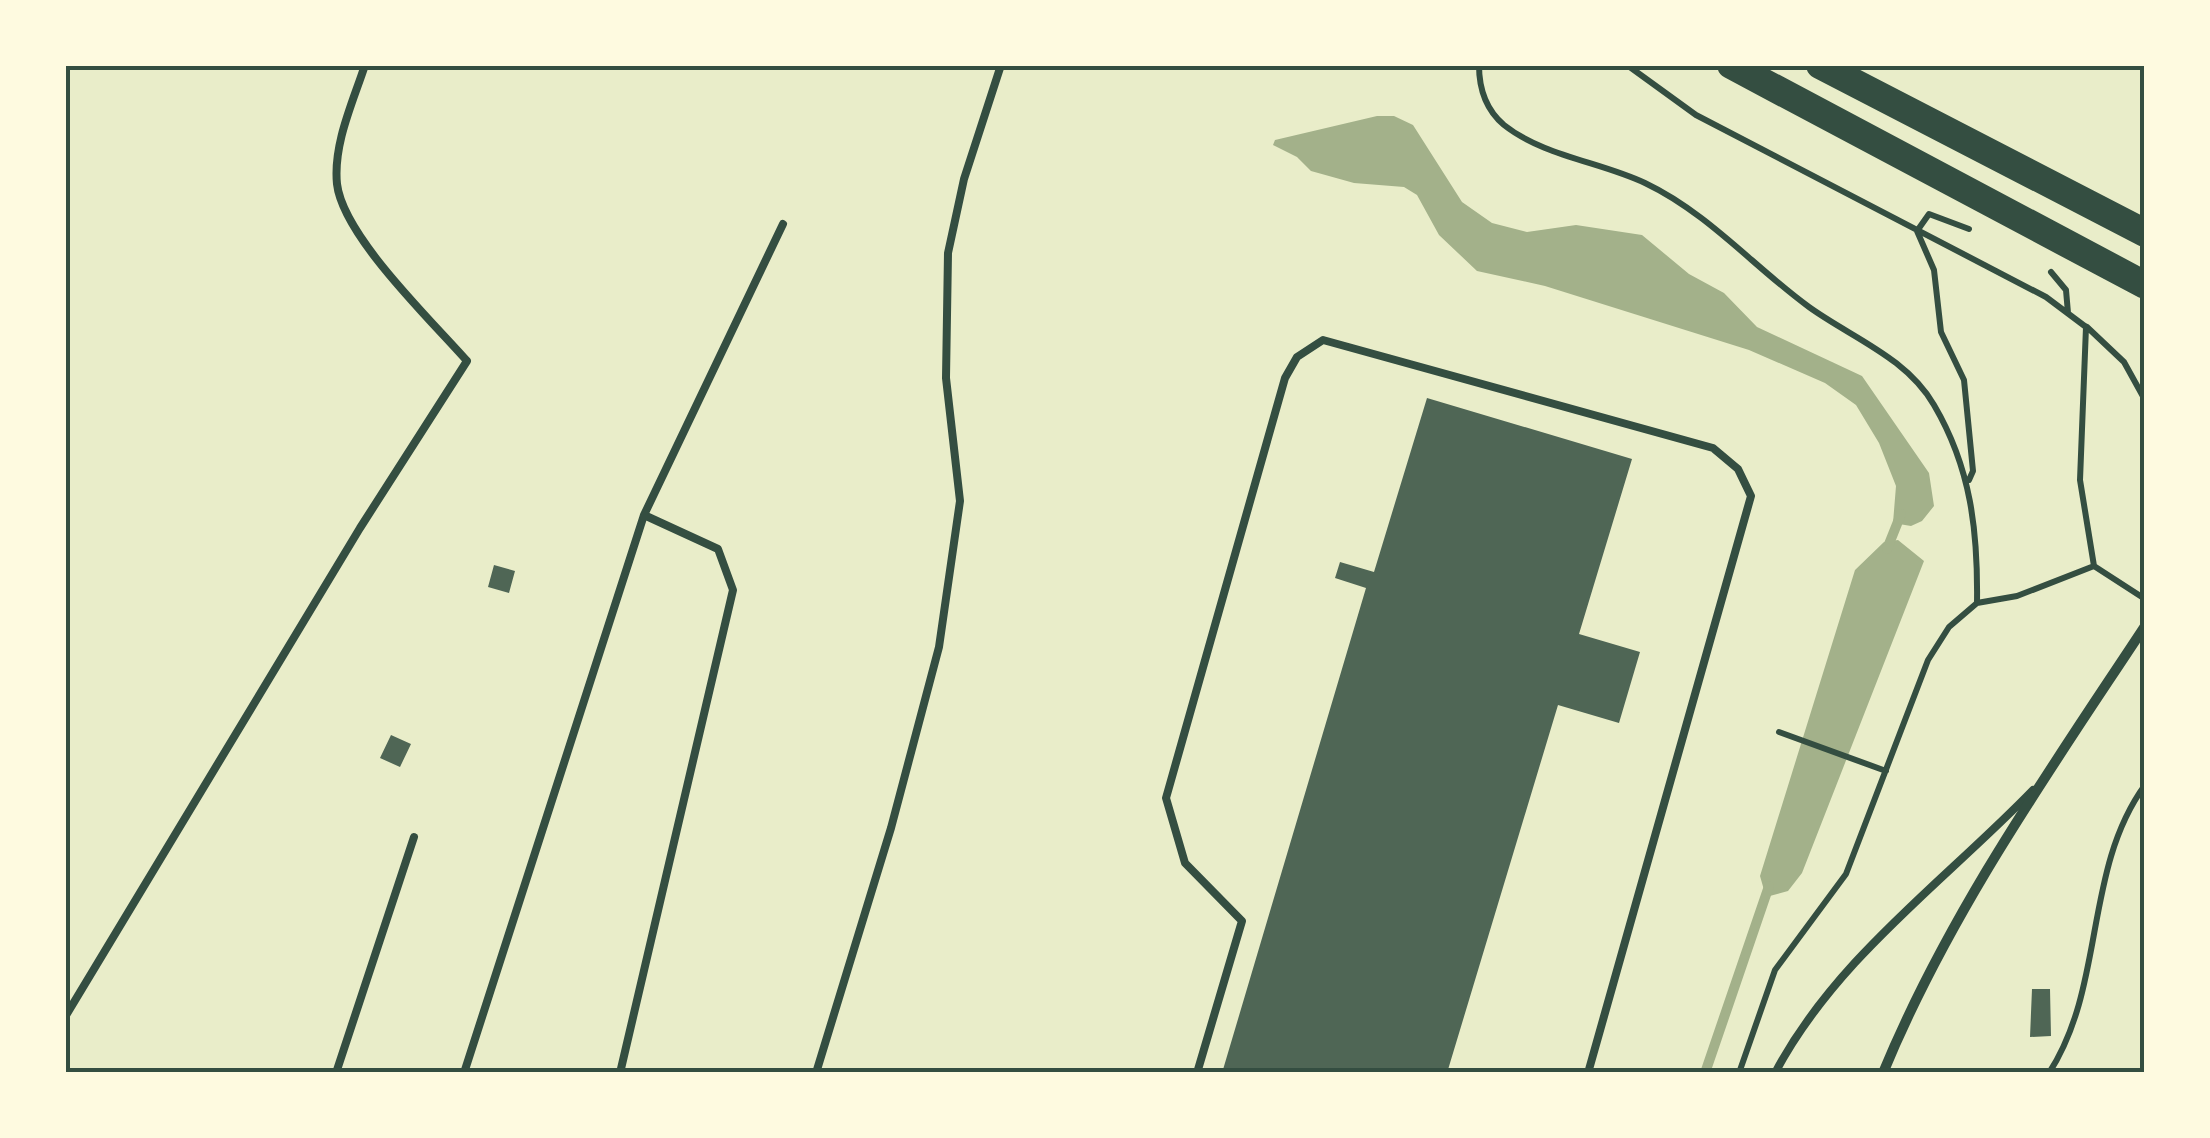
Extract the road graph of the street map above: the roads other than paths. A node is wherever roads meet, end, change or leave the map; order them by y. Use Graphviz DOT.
graph roads {
  1 [pos="365,65"];
  2 [pos="1001,65"];
  3 [pos="1731,65"];
  4 [pos="1820,65"];
  5 [pos="783,224"];
  6 [pos="2145,234"];
  7 [pos="2145,285"];
  8 [pos="644,515"];
  9 [pos="2145,626"];
  10 [pos="2040,783"];
  11 [pos="414,837"];
  12 [pos="65,1017"];
  13 [pos="336,1073"];
  14 [pos="464,1073"];
  15 [pos="620,1073"];
  16 [pos="816,1073"];
  17 [pos="1197,1073"];
  18 [pos="1588,1073"];
  19 [pos="1776,1073"];
  20 [pos="1883,1073"];
  1 -- 12 [label="lane"];
  2 -- 16 [label="lane"];
  3 -- 7 [label="highway"];
  4 -- 6 [label="highway"];
  5 -- 8 [label="lane"];
  8 -- 14 [label="lane"];
  8 -- 15 [label="lane"];
  9 -- 10 [label="street"];
  10 -- 19 [label="lane"];
  10 -- 20 [label="street"];
  11 -- 13 [label="lane"];
  17 -- 18 [label="lane"];
}
